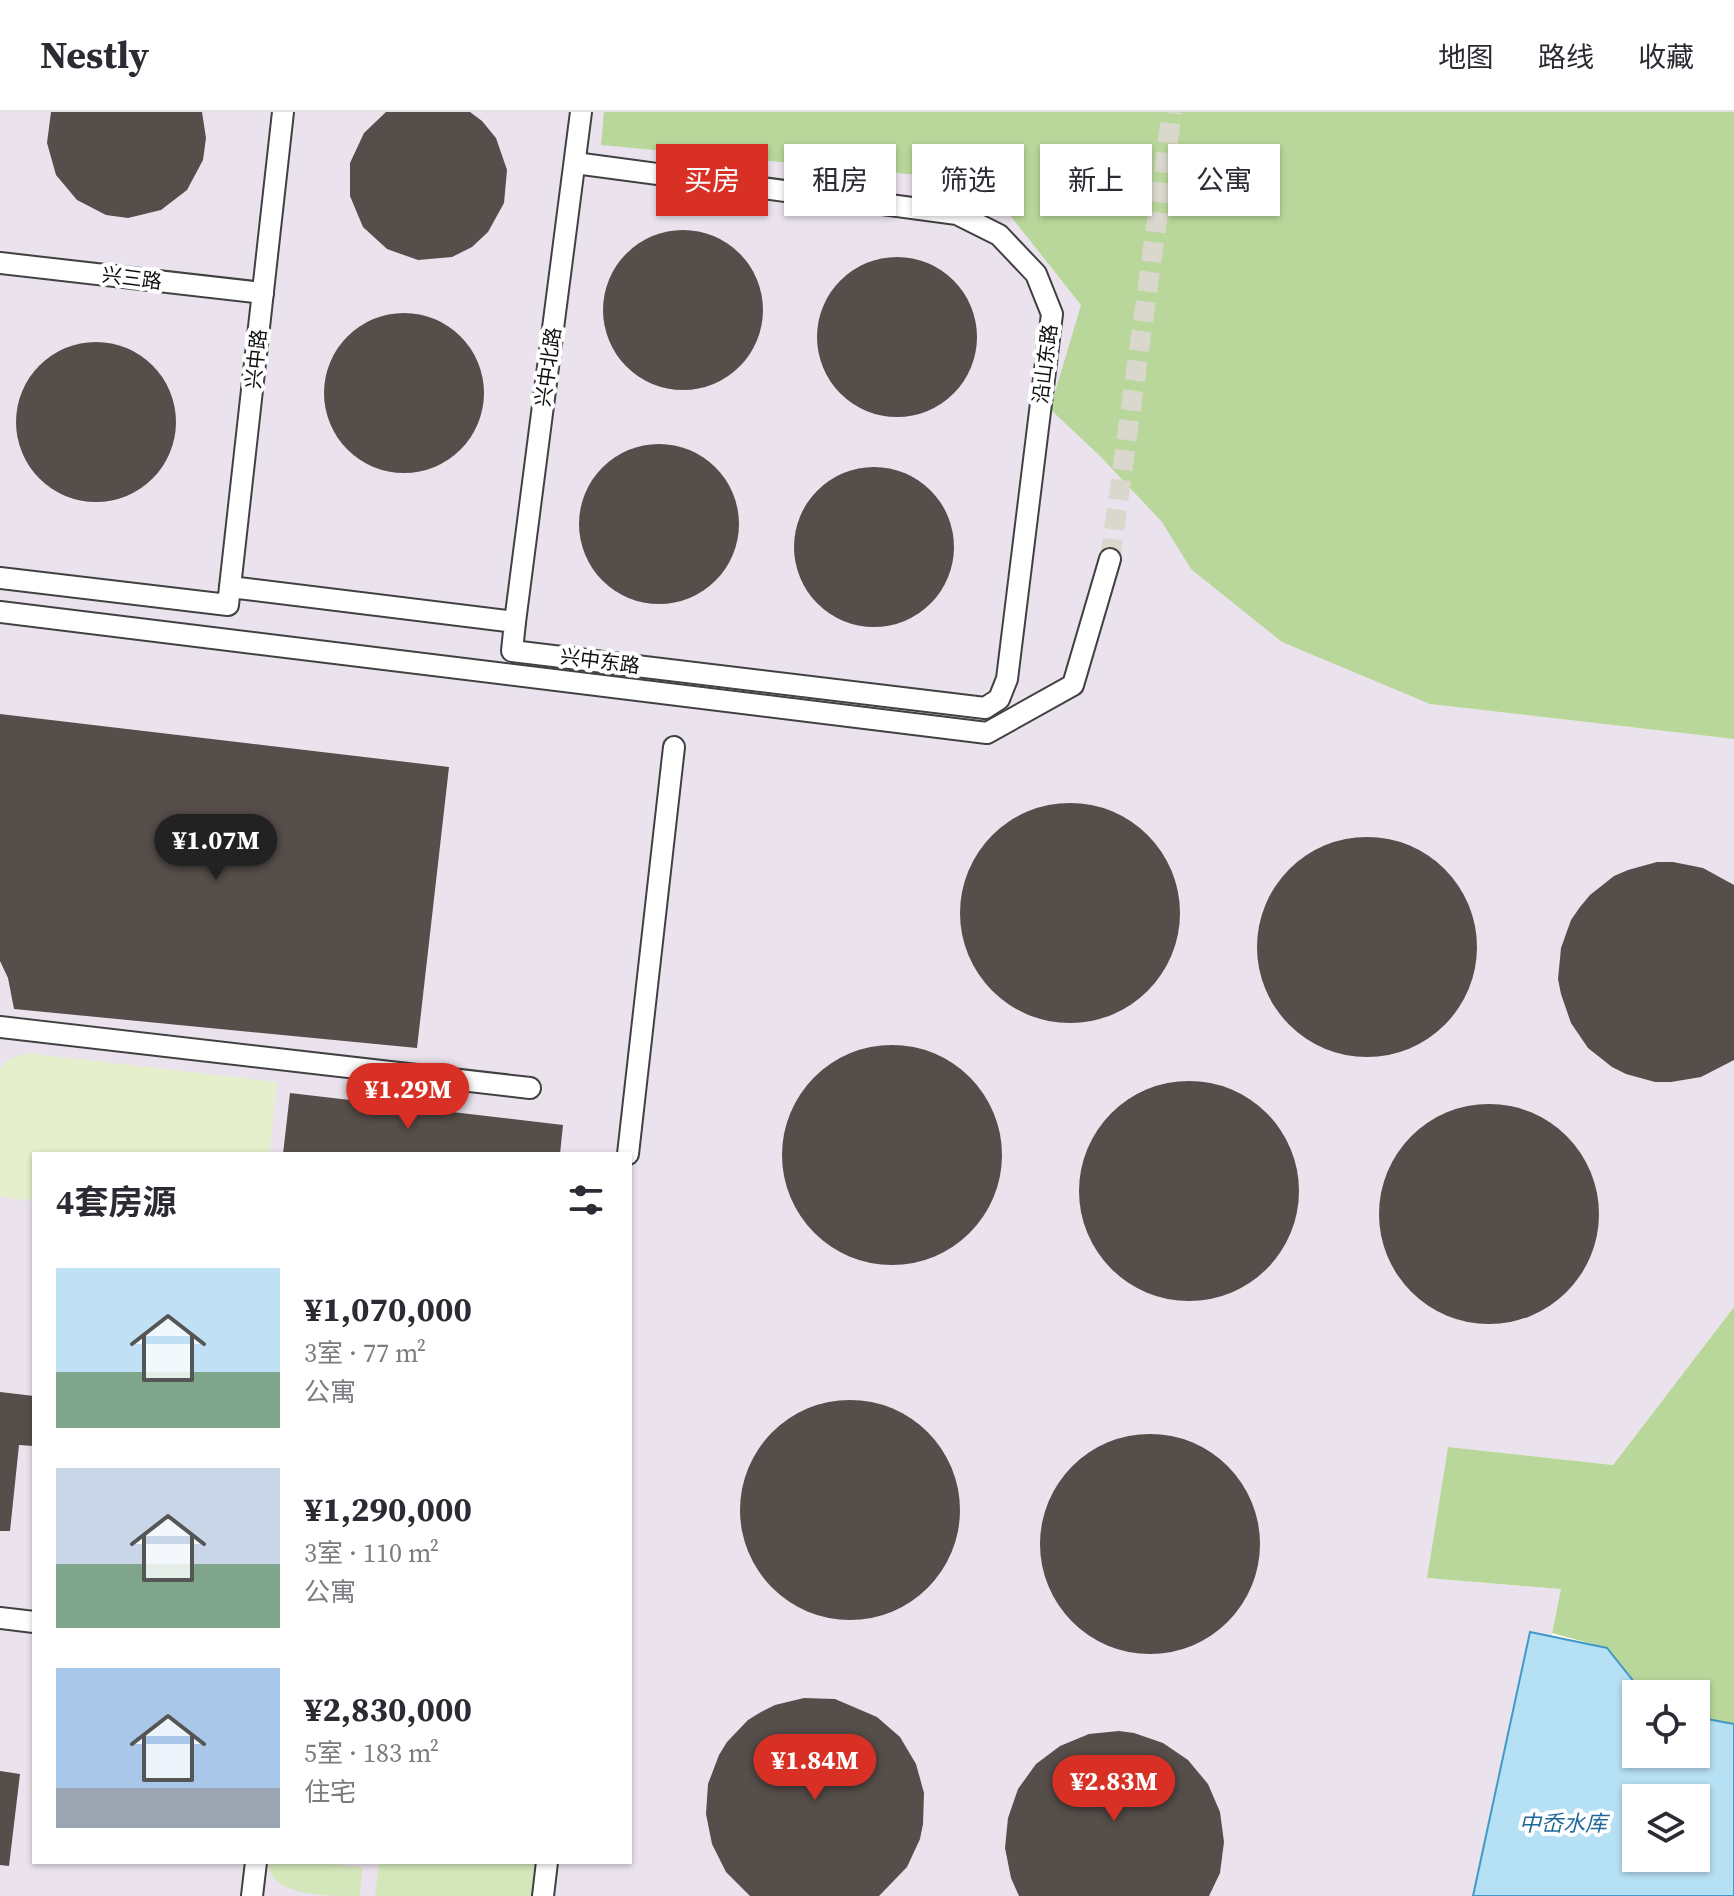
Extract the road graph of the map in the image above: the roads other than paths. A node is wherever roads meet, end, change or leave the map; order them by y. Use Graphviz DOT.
graph roads {
  1 [pos="283,112"];
  2 [pos="581,112"];
  3 [pos="575,163"];
  4 [pos="0,263"];
  5 [pos="263,293"];
  6 [pos="1110,559"];
  7 [pos="0,578"];
  8 [pos="229,596"];
  9 [pos="0,612"];
  10 [pos="515,622"];
  11 [pos="999,699"];
  12 [pos="674,747"];
  13 [pos="0,1027"];
  14 [pos="530,1088"];
  15 [pos="628,1152"];
  16 [pos="0,1618"];
  17 [pos="32,1622"];
  18 [pos="256,1864"];
  19 [pos="547,1864"];
  20 [pos="252,1896"];
  21 [pos="543,1896"];
  1 -- 5 [label="lane, 兴中路"];
  2 -- 3 [label="lane, 兴中北路"];
  3 -- 10 [label="lane, 兴中北路"];
  3 -- 11 [label="lane, 沿山东路"];
  4 -- 5 [label="lane, 兴三路"];
  5 -- 8 [label="lane, 兴中路"];
  6 -- 9 [label="lane"];
  7 -- 8 [label="lane"];
  8 -- 10 [label="lane"];
  10 -- 11 [label="lane, 兴中东路"];
  12 -- 15 [label="lane"];
  13 -- 14 [label="lane"];
  16 -- 17 [label="lane"];
  18 -- 20 [label="lane"];
  19 -- 21 [label="lane"];
}
